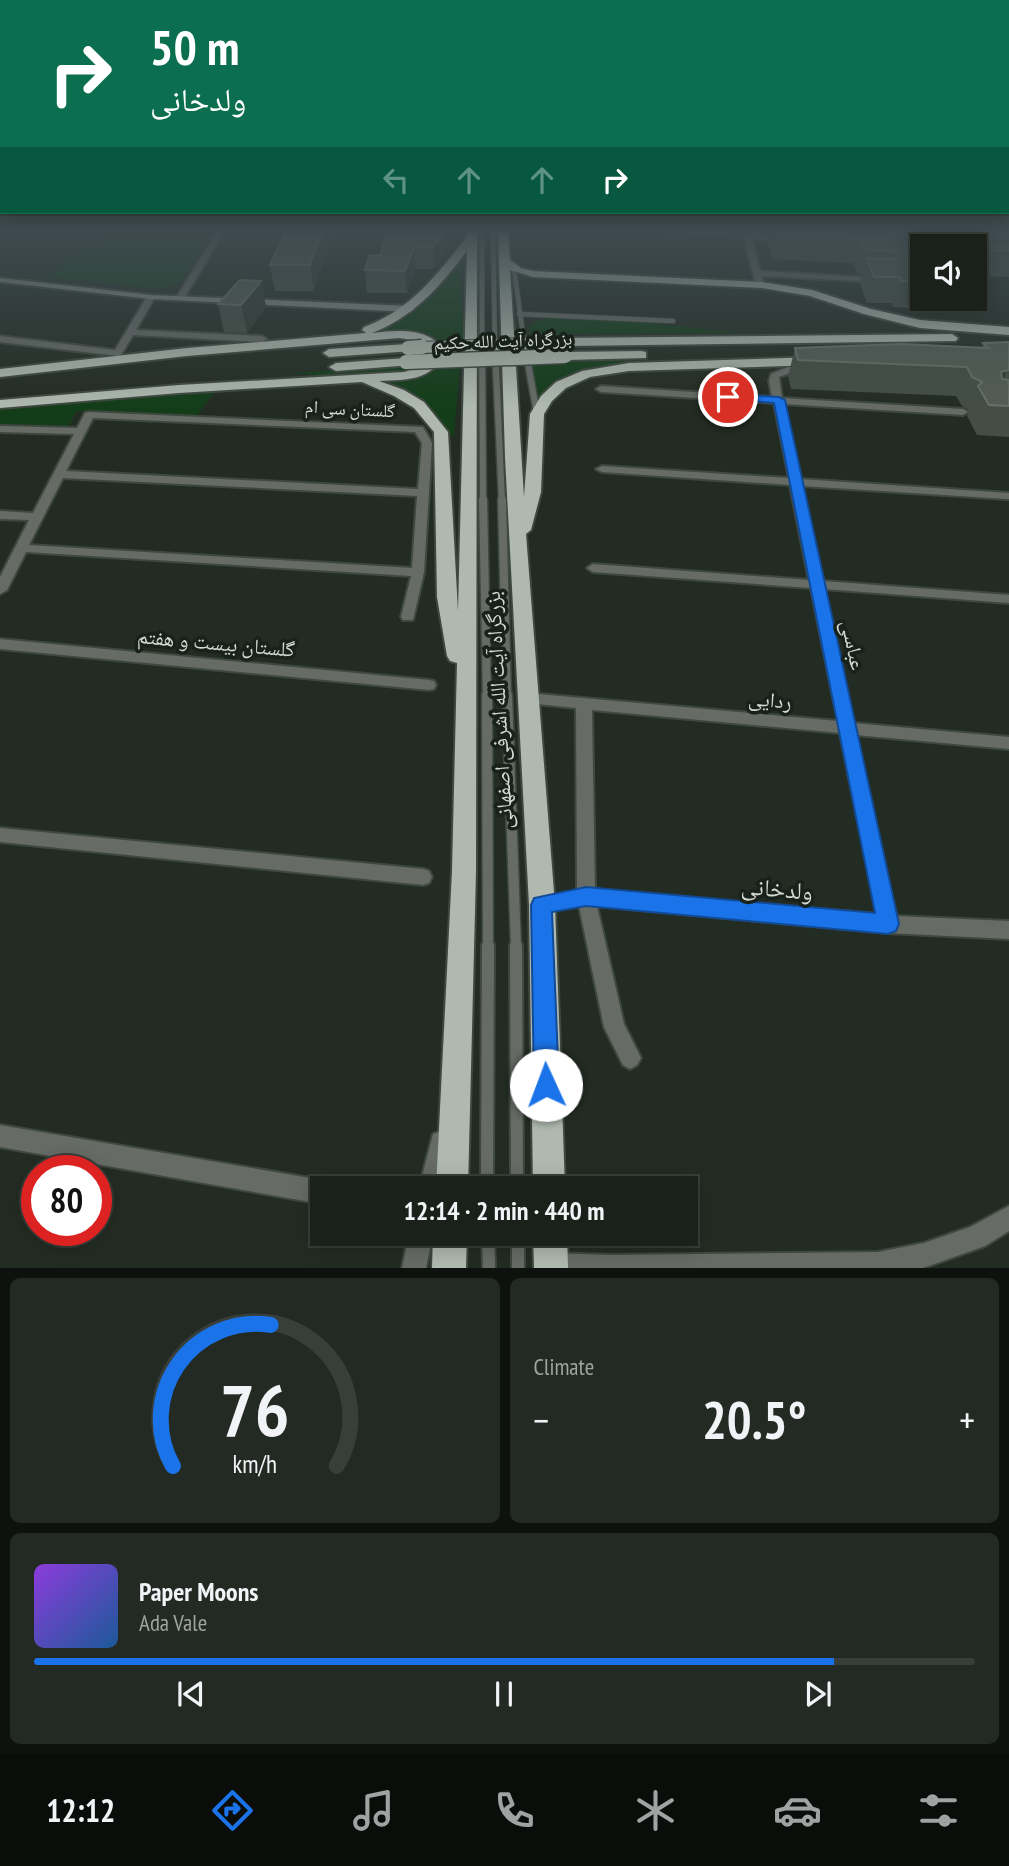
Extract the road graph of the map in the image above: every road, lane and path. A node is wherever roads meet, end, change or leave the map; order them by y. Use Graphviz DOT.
graph roads {
  1 [pos="73,288"];
  2 [pos="186,288"];
  3 [pos="428,288"];
  4 [pos="474,288"];
  5 [pos="478,288"];
  6 [pos="492,288"];
  7 [pos="504,288"];
  8 [pos="516,288"];
  9 [pos="782,288"];
  10 [pos="151,297"];
  11 [pos="180,298"];
  12 [pos="410,309"];
  13 [pos="519,314"];
  14 [pos="673,321"];
  15 [pos="1009,331"];
  16 [pos="130,332"];
  17 [pos="1009,338"];
  18 [pos="0,339"];
  19 [pos="262,339"];
  20 [pos="337,339"];
  21 [pos="954,352"];
  22 [pos="834,364"];
  23 [pos="0,373"];
  24 [pos="0,379"];
  25 [pos="357,379"];
  26 [pos="601,389"];
  27 [pos="0,397"];
  28 [pos="779,400"];
  29 [pos="0,404"];
  30 [pos="963,412"];
  31 [pos="537,414"];
  32 [pos="0,429"];
  33 [pos="81,431"];
  34 [pos="602,469"];
  35 [pos="59,474"];
  36 [pos="796,482"];
  37 [pos="422,494"];
  38 [pos="1007,496"];
  39 [pos="0,515"];
  40 [pos="37,517"];
  41 [pos="519,544"];
  42 [pos="21,548"];
  43 [pos="593,568"];
  44 [pos="418,572"];
  45 [pos="1,585"];
  46 [pos="817,585"];
  47 [pos="1009,599"];
  48 [pos="408,617"];
  49 [pos="0,644"];
  50 [pos="429,685"];
  51 [pos="465,697"];
  52 [pos="527,698"];
  53 [pos="584,704"];
  54 [pos="847,728"];
  55 [pos="1009,743"];
  56 [pos="0,835"];
  57 [pos="423,877"];
  58 [pos="586,897"];
  59 [pos="541,905"];
  60 [pos="888,924"];
  61 [pos="1009,930"];
  62 [pos="630,1058"];
  63 [pos="457,1065"];
  64 [pos="0,1136"];
  65 [pos="434,1176"];
  66 [pos="452,1176"];
  67 [pos="487,1176"];
  68 [pos="517,1176"];
  69 [pos="549,1176"];
  70 [pos="310,1190"];
  71 [pos="1009,1218"];
  72 [pos="419,1246"];
  73 [pos="450,1246"];
  74 [pos="488,1246"];
  75 [pos="518,1246"];
  76 [pos="551,1255"];
  77 [pos="611,1267"];
  78 [pos="414,1268"];
  79 [pos="449,1268"];
  80 [pos="489,1268"];
  81 [pos="518,1268"];
  1 -- 10 [label="main road"];
  2 -- 11 [label="street"];
  3 -- 12 [label="highway"];
  4 -- 51 [label="highway, بزرگراه آیت الله اشرفی اصفهانی"];
  5 -- 67 [label="lane"];
  6 -- 68 [label="lane"];
  7 -- 41 [label="highway, بزرگراه آیت الله اشرفی اصفهانی"];
  8 -- 13 [label="lane"];
  9 -- 15 [label="highway"];
  10 -- 11 [label="main road"];
  10 -- 16 [label="street"];
  11 -- 12 [label="main road"];
  12 -- 20 [label="highway"];
  13 -- 14 [label="lane"];
  13 -- 31 [label="lane"];
  16 -- 18 [label="street"];
  16 -- 19 [label="street"];
  17 -- 24 [label="highway, بزرگراه آیت الله حکیم, bridge"];
  20 -- 23 [label="highway"];
  20 -- 25 [label="highway"];
  21 -- 27 [label="highway, بزرگراه آیت الله حکیم, bridge"];
  22 -- 28 [label="street, عباسی"];
  22 -- 31 [label="highway"];
  25 -- 29 [label="highway"];
  25 -- 51 [label="highway"];
  26 -- 28 [label="street"];
  28 -- 30 [label="street"];
  28 -- 36 [label="street, عباسی"];
  31 -- 41 [label="highway"];
  32 -- 33 [label="street"];
  33 -- 35 [label="street"];
  33 -- 37 [label="street, گلستان سی ام"];
  34 -- 36 [label="street"];
  35 -- 37 [label="street"];
  35 -- 40 [label="street"];
  36 -- 38 [label="street"];
  36 -- 46 [label="street, عباسی"];
  37 -- 44 [label="street, گلستان سی ام"];
  39 -- 40 [label="street"];
  40 -- 42 [label="street"];
  41 -- 52 [label="highway, بزرگراه آیت الله اشرفی اصفهانی"];
  42 -- 44 [label="street"];
  42 -- 45 [label="street"];
  43 -- 46 [label="street"];
  44 -- 48 [label="street, گلستان سی ام"];
  46 -- 47 [label="street"];
  46 -- 54 [label="street, عباسی"];
  49 -- 50 [label="street, گلستان بیست و هفتم"];
  51 -- 63 [label="highway, بزرگراه آیت الله اشرفی اصفهانی"];
  52 -- 53 [label="street, ردایی"];
  52 -- 59 [label="highway, بزرگراه آیت الله اشرفی اصفهانی"];
  53 -- 54 [label="street, ردایی"];
  53 -- 58 [label="street"];
  54 -- 55 [label="street, ردایی"];
  54 -- 60 [label="street, عباسی"];
  56 -- 57 [label="street"];
  58 -- 59 [label="street, ولدخانی"];
  58 -- 60 [label="street, ولدخانی"];
  58 -- 62 [label="street"];
  59 -- 69 [label="highway, بزرگراه آیت الله اشرفی اصفهانی"];
  60 -- 61 [label="street, ولدخانی"];
  63 -- 65 [label="street"];
  63 -- 66 [label="highway, بزرگراه آیت الله اشرفی اصفهانی"];
  64 -- 70 [label="street"];
  71 -- 77 [label="street"];
  72 -- 78 [label="street"];
  73 -- 79 [label="highway"];
  74 -- 80 [label="lane"];
  75 -- 81 [label="lane"];
  76 -- 77 [label="street"];
}
